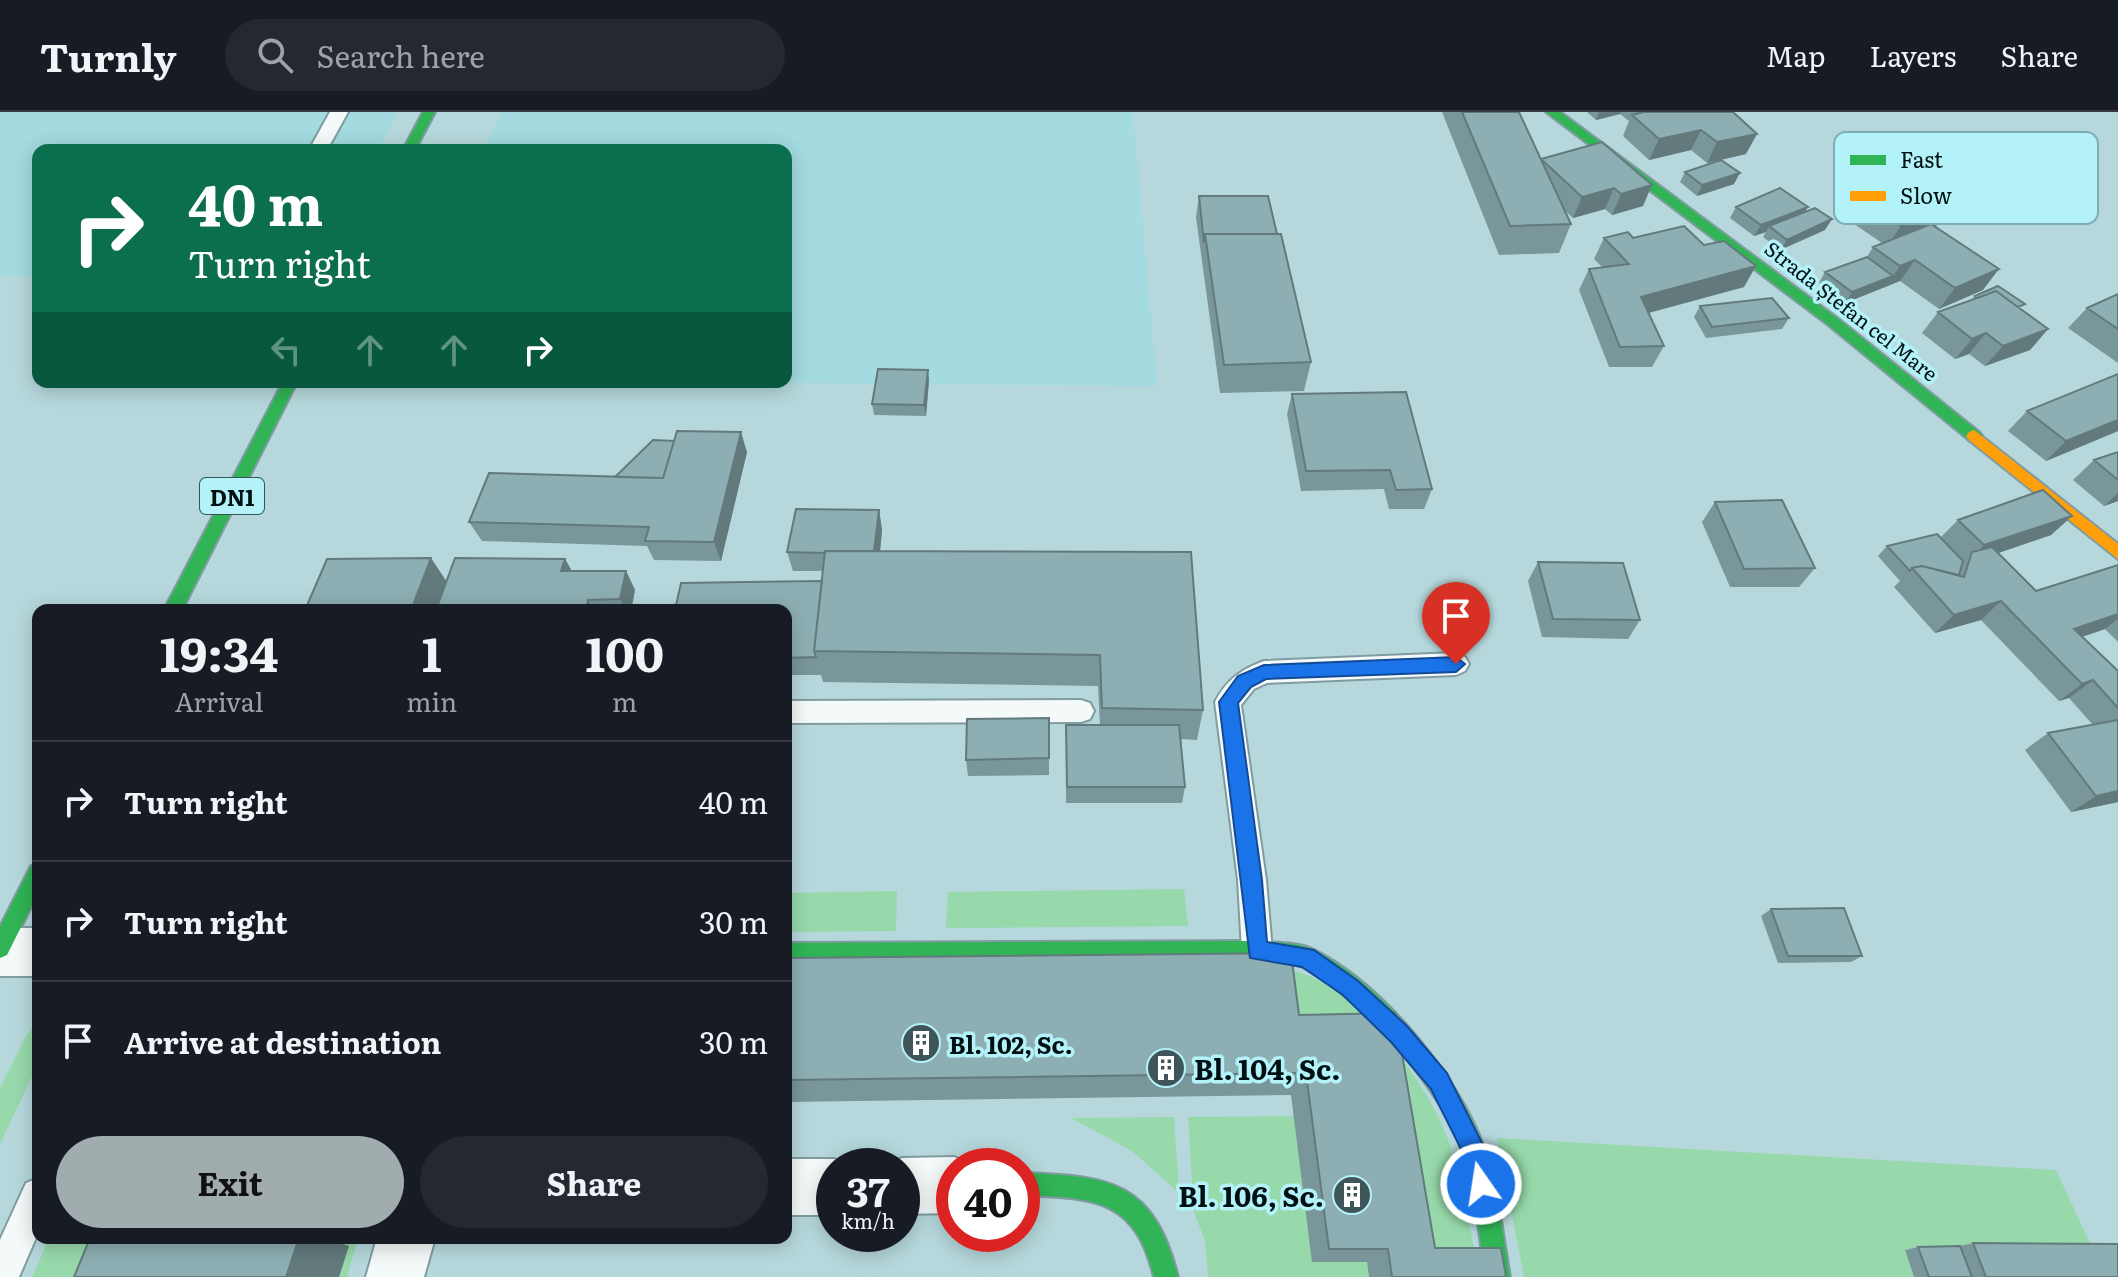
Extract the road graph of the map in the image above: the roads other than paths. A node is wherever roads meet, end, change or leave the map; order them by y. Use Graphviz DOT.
graph roads {
  1 [pos="339,112"];
  2 [pos="429,112"];
  3 [pos="1552,112"];
  4 [pos="321,144"];
  5 [pos="412,144"];
  6 [pos="287,388"];
  7 [pos="2118,553"];
  8 [pos="176,604"];
  9 [pos="1456,664"];
  10 [pos="1081,711"];
  11 [pos="792,712"];
  12 [pos="32,884"];
  13 [pos="0,950"];
  14 [pos="1257,951"];
  15 [pos="32,952"];
  16 [pos="792,953"];
  17 [pos="1040,1184"];
  18 [pos="792,1187"];
  19 [pos="816,1187"];
  20 [pos="32,1208"];
  21 [pos="404,1244"];
  22 [pos="1,1277"];
  23 [pos="395,1277"];
  24 [pos="1166,1277"];
  25 [pos="1498,1277"];
  1 -- 4 [label="lane"];
  2 -- 5 [label="street"];
  3 -- 7 [label="street, Strada Ștefan cel Mare"];
  6 -- 8 [label="street, DN1"];
  9 -- 14 [label="lane"];
  10 -- 11 [label="lane"];
  12 -- 13 [label="street"];
  13 -- 15 [label="street"];
  14 -- 16 [label="street"];
  14 -- 25 [label="street"];
  17 -- 24 [label="street"];
  18 -- 19 [label="street"];
  20 -- 22 [label="lane"];
  21 -- 23 [label="street"];
}
